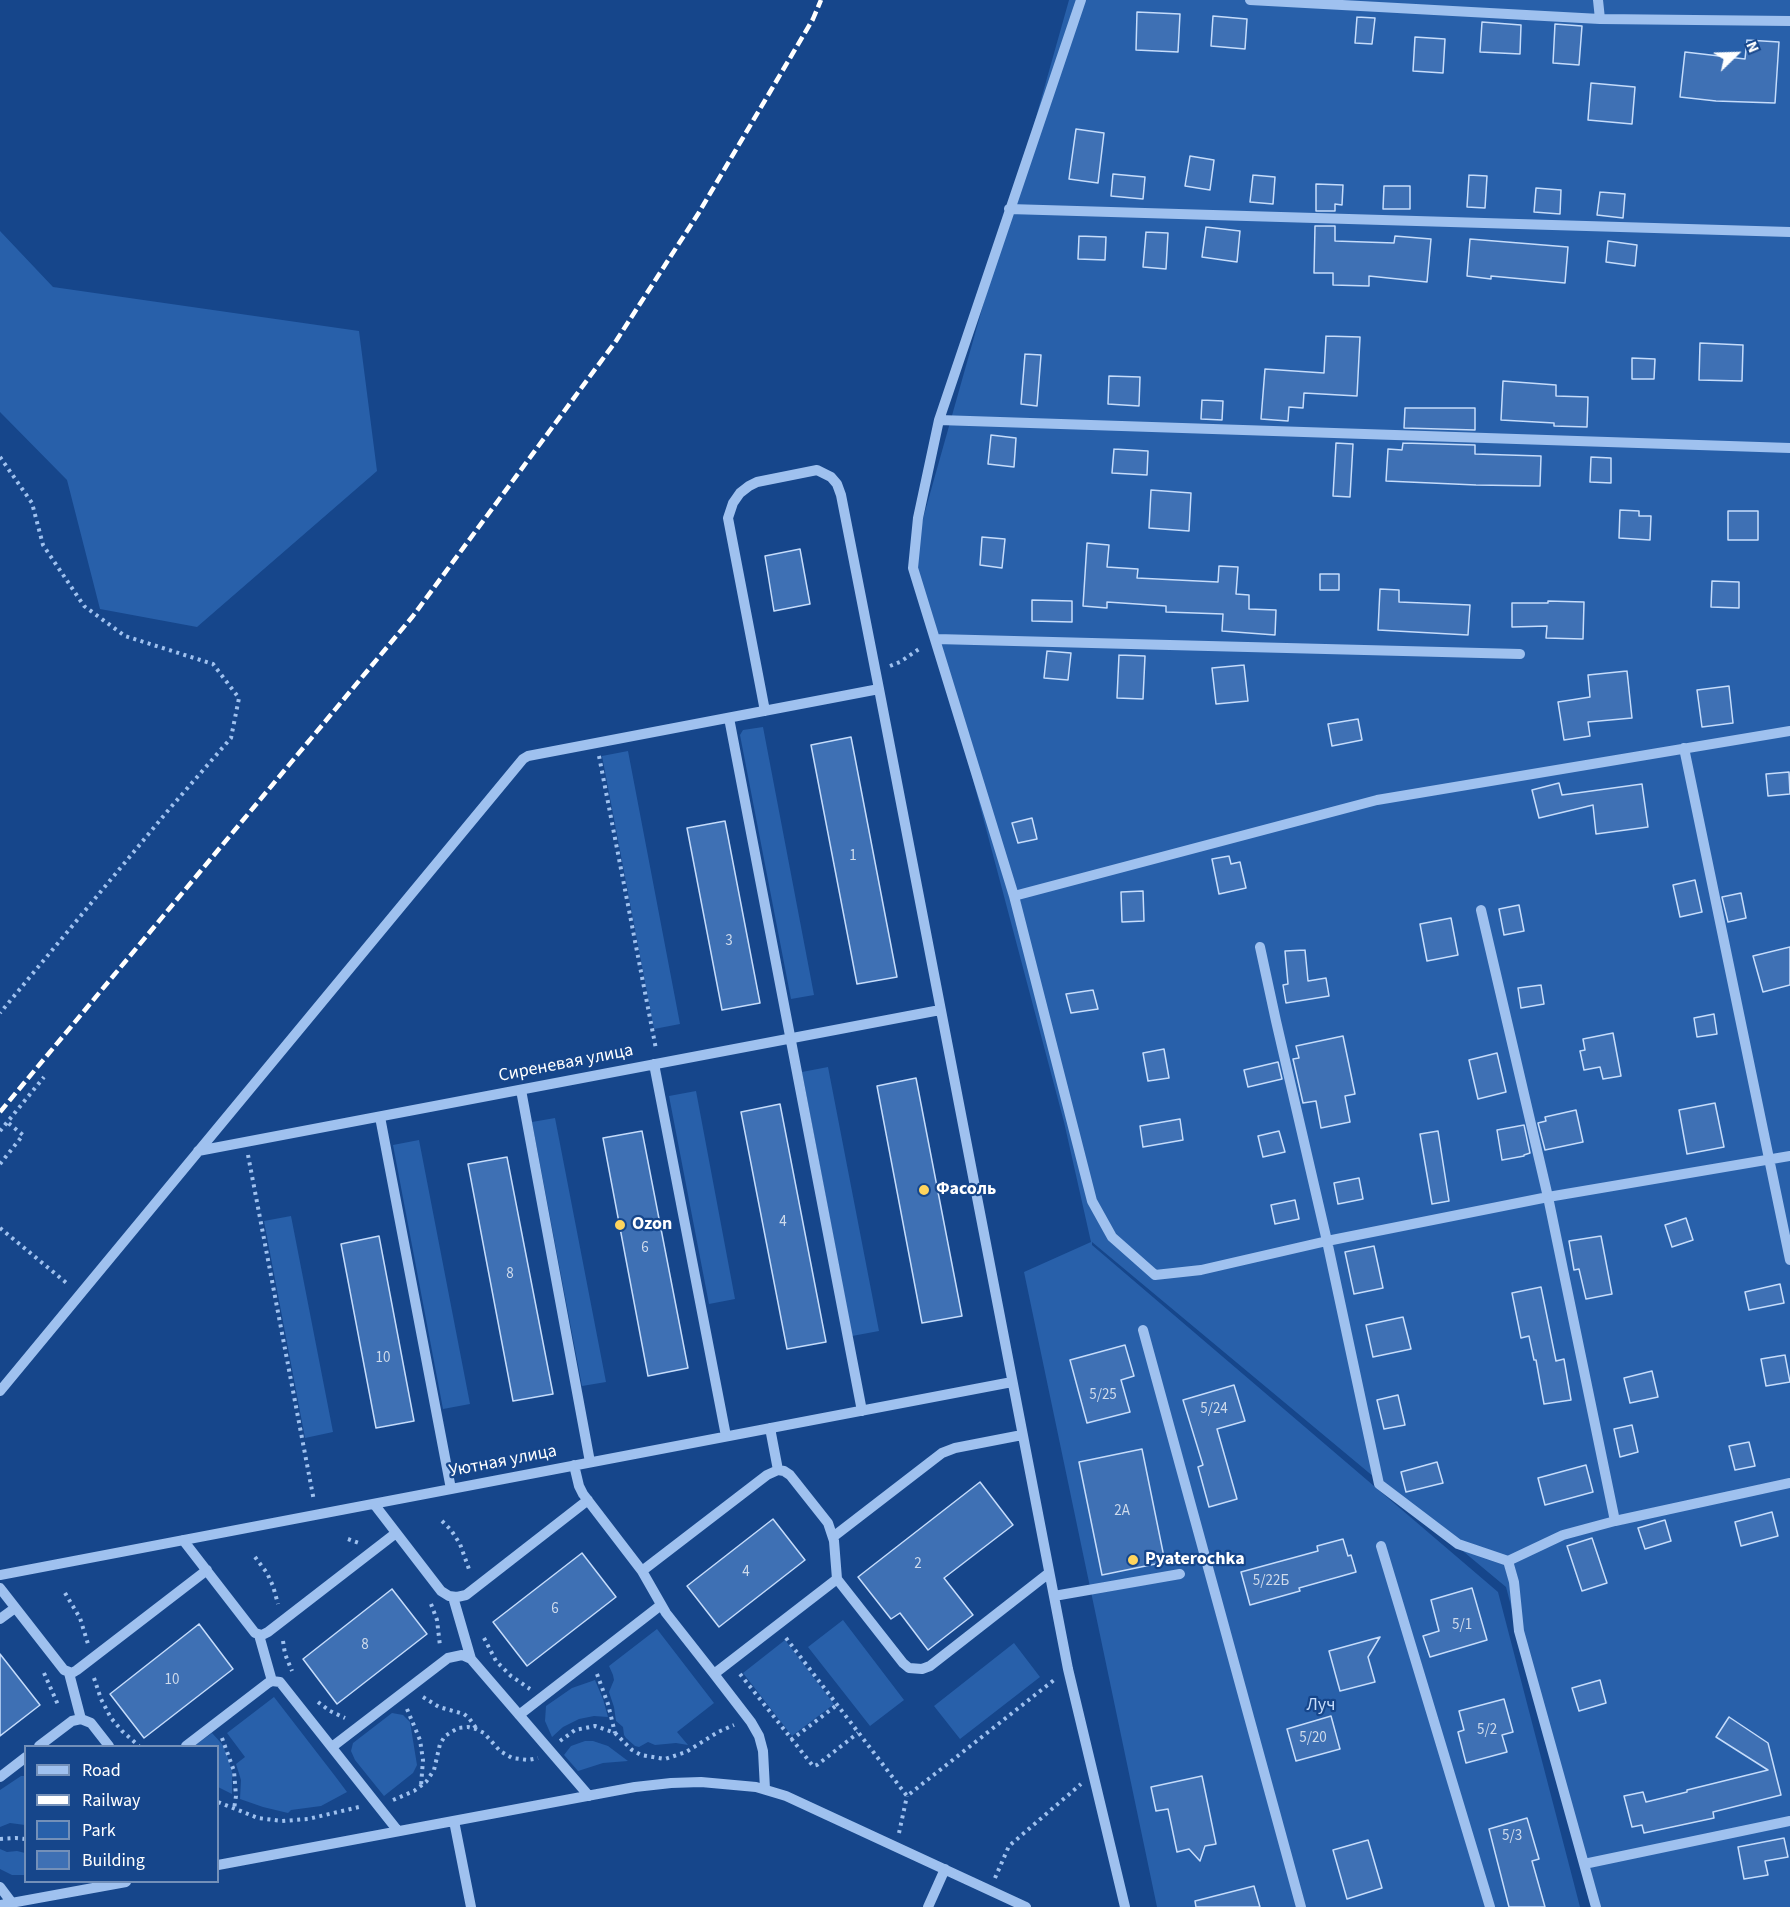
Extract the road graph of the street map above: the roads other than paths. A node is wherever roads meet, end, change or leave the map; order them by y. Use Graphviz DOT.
graph roads {
  1 [pos="1081,0"];
  2 [pos="1250,0"];
  3 [pos="1598,0"];
  4 [pos="1600,19"];
  5 [pos="1790,21"];
  6 [pos="1010,209"];
  7 [pos="1790,232"];
  8 [pos="939,420"];
  9 [pos="1790,448"];
  10 [pos="936,639"];
  11 [pos="1520,654"];
  12 [pos="879,690"];
  13 [pos="765,711"];
  14 [pos="729,718"];
  15 [pos="1790,731"];
  16 [pos="1684,748"];
  17 [pos="1014,896"];
  18 [pos="1481,910"];
  19 [pos="1260,947"];
  20 [pos="940,1010"];
  21 [pos="790,1038"];
  22 [pos="656,1064"];
  23 [pos="521,1090"];
  24 [pos="380,1117"];
  25 [pos="198,1151"];
  26 [pos="1790,1156"];
  27 [pos="1769,1161"];
  28 [pos="1548,1197"];
  29 [pos="1327,1241"];
  30 [pos="1790,1260"];
  31 [pos="1143,1330"];
  32 [pos="1012,1382"];
  33 [pos="0,1391"];
  34 [pos="862,1410"];
  35 [pos="770,1428"];
  36 [pos="1022,1435"];
  37 [pos="726,1436"];
  38 [pos="590,1462"];
  39 [pos="574,1466"];
  40 [pos="778,1470"];
  41 [pos="1790,1484"];
  42 [pos="451,1489"];
  43 [pos="588,1500"];
  44 [pos="374,1504"];
  45 [pos="1615,1521"];
  46 [pos="396,1533"];
  47 [pos="833,1537"];
  48 [pos="183,1540"];
  49 [pos="1381,1546"];
  50 [pos="1508,1561"];
  51 [pos="207,1570"];
  52 [pos="642,1571"];
  53 [pos="1049,1573"];
  54 [pos="1180,1574"];
  55 [pos="0,1575"];
  56 [pos="837,1579"];
  57 [pos="0,1588"];
  58 [pos="1054,1596"];
  59 [pos="453,1597"];
  60 [pos="661,1605"];
  61 [pos="15,1608"];
  62 [pos="0,1619"];
  63 [pos="259,1635"];
  64 [pos="471,1659"];
  65 [pos="69,1672"];
  66 [pos="714,1674"];
  67 [pos="272,1681"];
  68 [pos="519,1715"];
  69 [pos="81,1719"];
  70 [pos="40,1745"];
  71 [pos="109,1745"];
  72 [pos="187,1745"];
  73 [pos="332,1747"];
  74 [pos="24,1759"];
  75 [pos="0,1777"];
  76 [pos="765,1789"];
  77 [pos="589,1796"];
  78 [pos="454,1821"];
  79 [pos="1790,1821"];
  80 [pos="398,1832"];
  81 [pos="1584,1864"];
  82 [pos="219,1865"];
  83 [pos="945,1869"];
  84 [pos="115,1883"];
  85 [pos="0,1887"];
  86 [pos="12,1902"];
  87 [pos="0,1905"];
  88 [pos="471,1907"];
  89 [pos="928,1907"];
  90 [pos="1026,1907"];
  91 [pos="1125,1907"];
  92 [pos="1301,1907"];
  93 [pos="1490,1907"];
  94 [pos="1596,1907"];
  1 -- 6 [label="street"];
  2 -- 4 [label="street"];
  3 -- 4 [label="street"];
  4 -- 5 [label="street"];
  6 -- 7 [label="street"];
  6 -- 8 [label="street"];
  8 -- 9 [label="street"];
  8 -- 10 [label="street"];
  10 -- 11 [label="street"];
  10 -- 17 [label="street"];
  12 -- 13 [label="street"];
  12 -- 13 [label="street"];
  12 -- 20 [label="street"];
  13 -- 14 [label="street"];
  14 -- 21 [label="street"];
  14 -- 25 [label="street"];
  15 -- 16 [label="street"];
  16 -- 17 [label="street"];
  16 -- 27 [label="street"];
  17 -- 29 [label="street"];
  18 -- 28 [label="street"];
  19 -- 29 [label="street"];
  20 -- 21 [label="street, Сиреневая улица"];
  20 -- 32 [label="street"];
  21 -- 22 [label="street, Сиреневая улица"];
  21 -- 34 [label="street"];
  22 -- 23 [label="street, Сиреневая улица"];
  22 -- 37 [label="street"];
  23 -- 24 [label="street, Сиреневая улица"];
  23 -- 38 [label="street"];
  24 -- 25 [label="street, Сиреневая улица"];
  24 -- 42 [label="street"];
  25 -- 33 [label="street"];
  26 -- 27 [label="street"];
  27 -- 28 [label="street"];
  27 -- 30 [label="street"];
  28 -- 29 [label="street"];
  28 -- 45 [label="street"];
  29 -- 50 [label="street"];
  31 -- 92 [label="street"];
  32 -- 34 [label="street, Уютная улица"];
  32 -- 36 [label="street"];
  34 -- 35 [label="street, Уютная улица"];
  35 -- 37 [label="street, Уютная улица"];
  35 -- 40 [label="street"];
  36 -- 47 [label="street"];
  36 -- 53 [label="street"];
  37 -- 38 [label="street, Уютная улица"];
  38 -- 39 [label="street, Уютная улица"];
  39 -- 42 [label="street, Уютная улица"];
  39 -- 43 [label="street"];
  40 -- 47 [label="street"];
  40 -- 52 [label="street"];
  41 -- 45 [label="street"];
  42 -- 44 [label="street, Уютная улица"];
  43 -- 52 [label="street"];
  43 -- 59 [label="street"];
  44 -- 46 [label="street"];
  44 -- 48 [label="street, Уютная улица"];
  45 -- 50 [label="street"];
  46 -- 59 [label="street"];
  46 -- 63 [label="street"];
  47 -- 56 [label="street"];
  48 -- 51 [label="street"];
  48 -- 55 [label="street, Уютная улица"];
  49 -- 93 [label="street"];
  50 -- 81 [label="street"];
  51 -- 63 [label="street"];
  51 -- 65 [label="street"];
  52 -- 60 [label="street"];
  53 -- 56 [label="street"];
  53 -- 58 [label="street"];
  54 -- 58 [label="street"];
  56 -- 66 [label="street"];
  57 -- 61 [label="street"];
  58 -- 91 [label="street"];
  59 -- 64 [label="street"];
  60 -- 66 [label="street"];
  60 -- 68 [label="street"];
  61 -- 62 [label="street"];
  61 -- 65 [label="street"];
  63 -- 67 [label="street"];
  64 -- 68 [label="street"];
  64 -- 73 [label="street"];
  65 -- 69 [label="street"];
  66 -- 76 [label="street"];
  67 -- 72 [label="street"];
  67 -- 73 [label="street"];
  68 -- 77 [label="street"];
  69 -- 70 [label="street"];
  69 -- 71 [label="street"];
  73 -- 80 [label="street"];
  74 -- 75 [label="street"];
  76 -- 77 [label="street"];
  76 -- 83 [label="street"];
  77 -- 78 [label="street"];
  78 -- 80 [label="street"];
  78 -- 88 [label="street"];
  79 -- 81 [label="street"];
  80 -- 82 [label="street"];
  81 -- 94 [label="street"];
  83 -- 89 [label="street"];
  83 -- 90 [label="street"];
  84 -- 86 [label="street"];
  85 -- 86 [label="street"];
  86 -- 87 [label="street"];
}
